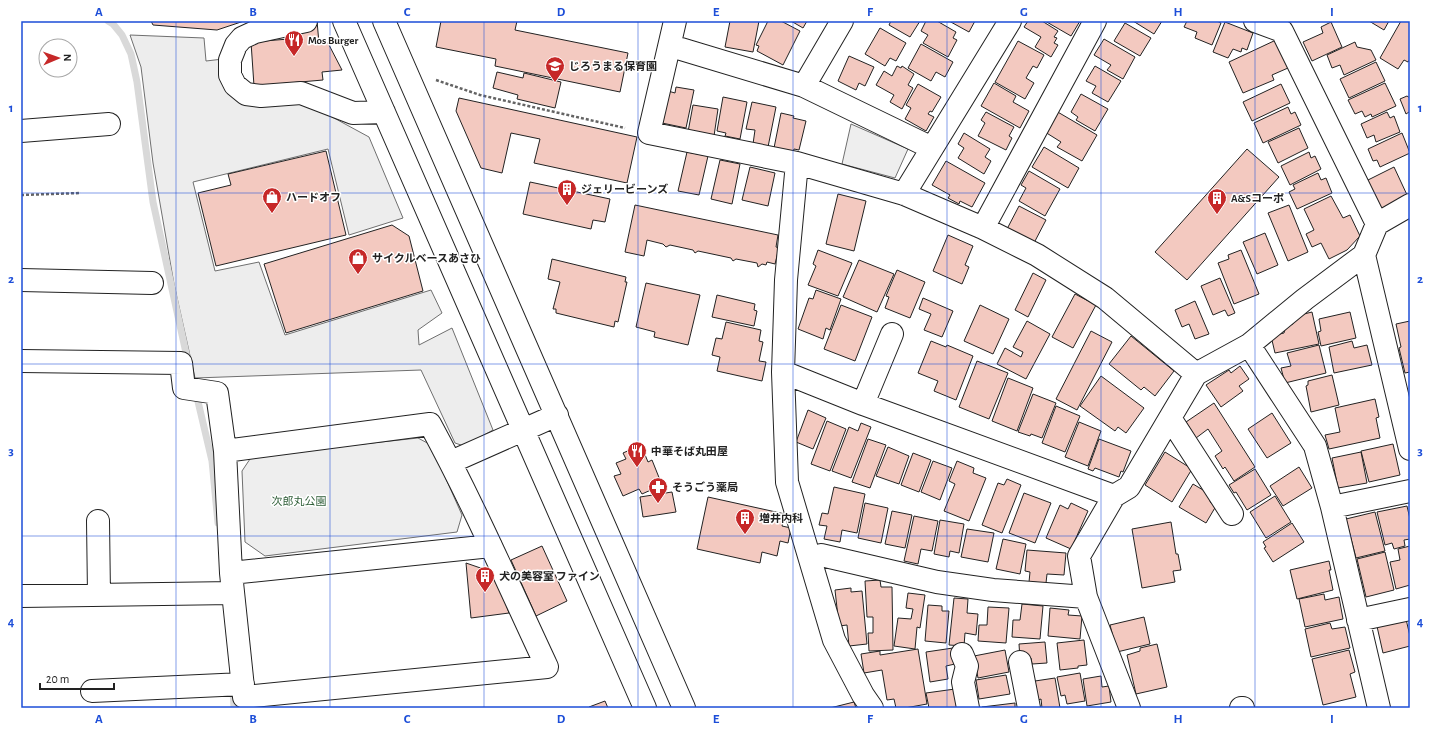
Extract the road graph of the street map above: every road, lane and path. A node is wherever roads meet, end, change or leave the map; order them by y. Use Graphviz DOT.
graph roads {
  1 [pos="306,21"];
  2 [pos="344,21"];
  3 [pos="384,21"];
  4 [pos="675,21"];
  5 [pos="842,21"];
  6 [pos="1010,21"];
  7 [pos="1095,21"];
  8 [pos="1256,21"];
  9 [pos="681,49"];
  10 [pos="405,70"];
  11 [pos="804,86"];
  12 [pos="384,112"];
  13 [pos="109,124"];
  14 [pos="21,130"];
  15 [pos="649,133"];
  16 [pos="932,148"];
  17 [pos="797,163"];
  18 [pos="81,193"];
  19 [pos="904,194"];
  20 [pos="21,195"];
  21 [pos="1410,205"];
  22 [pos="1377,224"];
  23 [pos="982,228"];
  24 [pos="1364,255"];
  25 [pos="21,280"];
  26 [pos="152,283"];
  27 [pos="892,334"];
  28 [pos="1249,345"];
  29 [pos="21,361"];
  30 [pos="784,372"];
  31 [pos="1196,374"];
  32 [pos="1402,382"];
  33 [pos="863,404"];
  34 [pos="557,415"];
  35 [pos="1170,418"];
  36 [pos="524,430"];
  37 [pos="1410,450"];
  38 [pos="225,452"];
  39 [pos="450,462"];
  40 [pos="1410,491"];
  41 [pos="1114,496"];
  42 [pos="1332,507"];
  43 [pos="1232,514"];
  44 [pos="98,521"];
  45 [pos="490,546"];
  46 [pos="821,555"];
  47 [pos="228,588"];
  48 [pos="99,595"];
  49 [pos="21,596"];
  50 [pos="1086,597"];
  51 [pos="1410,609"];
  52 [pos="1358,620"];
  53 [pos="962,654"];
  54 [pos="1020,662"];
  55 [pos="235,685"];
  56 [pos="92,692"];
  57 [pos="645,708"];
  58 [pos="684,708"];
  59 [pos="872,708"];
  60 [pos="968,708"];
  61 [pos="1029,708"];
  62 [pos="1129,708"];
  63 [pos="1378,708"];
  1 -- 12 [label="street"];
  2 -- 12 [label="street"];
  3 -- 10 [label="street"];
  4 -- 15 [label="street"];
  5 -- 11 [label="street"];
  6 -- 16 [label="street"];
  7 -- 23 [label="street"];
  8 -- 22 [label="street"];
  9 -- 11 [label="street"];
  10 -- 15 [label="path"];
  10 -- 34 [label="street"];
  11 -- 16 [label="street"];
  12 -- 36 [label="street"];
  13 -- 14 [label="street"];
  15 -- 17 [label="street"];
  16 -- 19 [label="street"];
  17 -- 19 [label="street"];
  17 -- 30 [label="street"];
  18 -- 20 [label="path"];
  19 -- 23 [label="street"];
  21 -- 22 [label="street"];
  22 -- 24 [label="street"];
  23 -- 31 [label="street"];
  24 -- 28 [label="street"];
  24 -- 32 [label="street"];
  25 -- 26 [label="street"];
  27 -- 33 [label="street"];
  28 -- 31 [label="street"];
  28 -- 42 [label="street"];
  29 -- 38 [label="street"];
  30 -- 33 [label="street"];
  30 -- 59 [label="street"];
  31 -- 35 [label="street"];
  32 -- 37 [label="street"];
  33 -- 41 [label="street"];
  34 -- 36 [label="street"];
  34 -- 58 [label="street"];
  35 -- 41 [label="street"];
  35 -- 43 [label="street"];
  36 -- 39 [label="street"];
  36 -- 57 [label="street"];
  38 -- 39 [label="street"];
  38 -- 47 [label="street"];
  39 -- 45 [label="street"];
  40 -- 42 [label="street"];
  41 -- 50 [label="street"];
  42 -- 52 [label="street"];
  44 -- 48 [label="street"];
  45 -- 47 [label="street"];
  45 -- 55 [label="street"];
  46 -- 50 [label="street"];
  47 -- 48 [label="street"];
  47 -- 55 [label="street"];
  48 -- 49 [label="street"];
  50 -- 62 [label="street"];
  51 -- 52 [label="street"];
  52 -- 63 [label="street"];
  53 -- 60 [label="street"];
  54 -- 61 [label="street"];
  55 -- 56 [label="street"];
}
